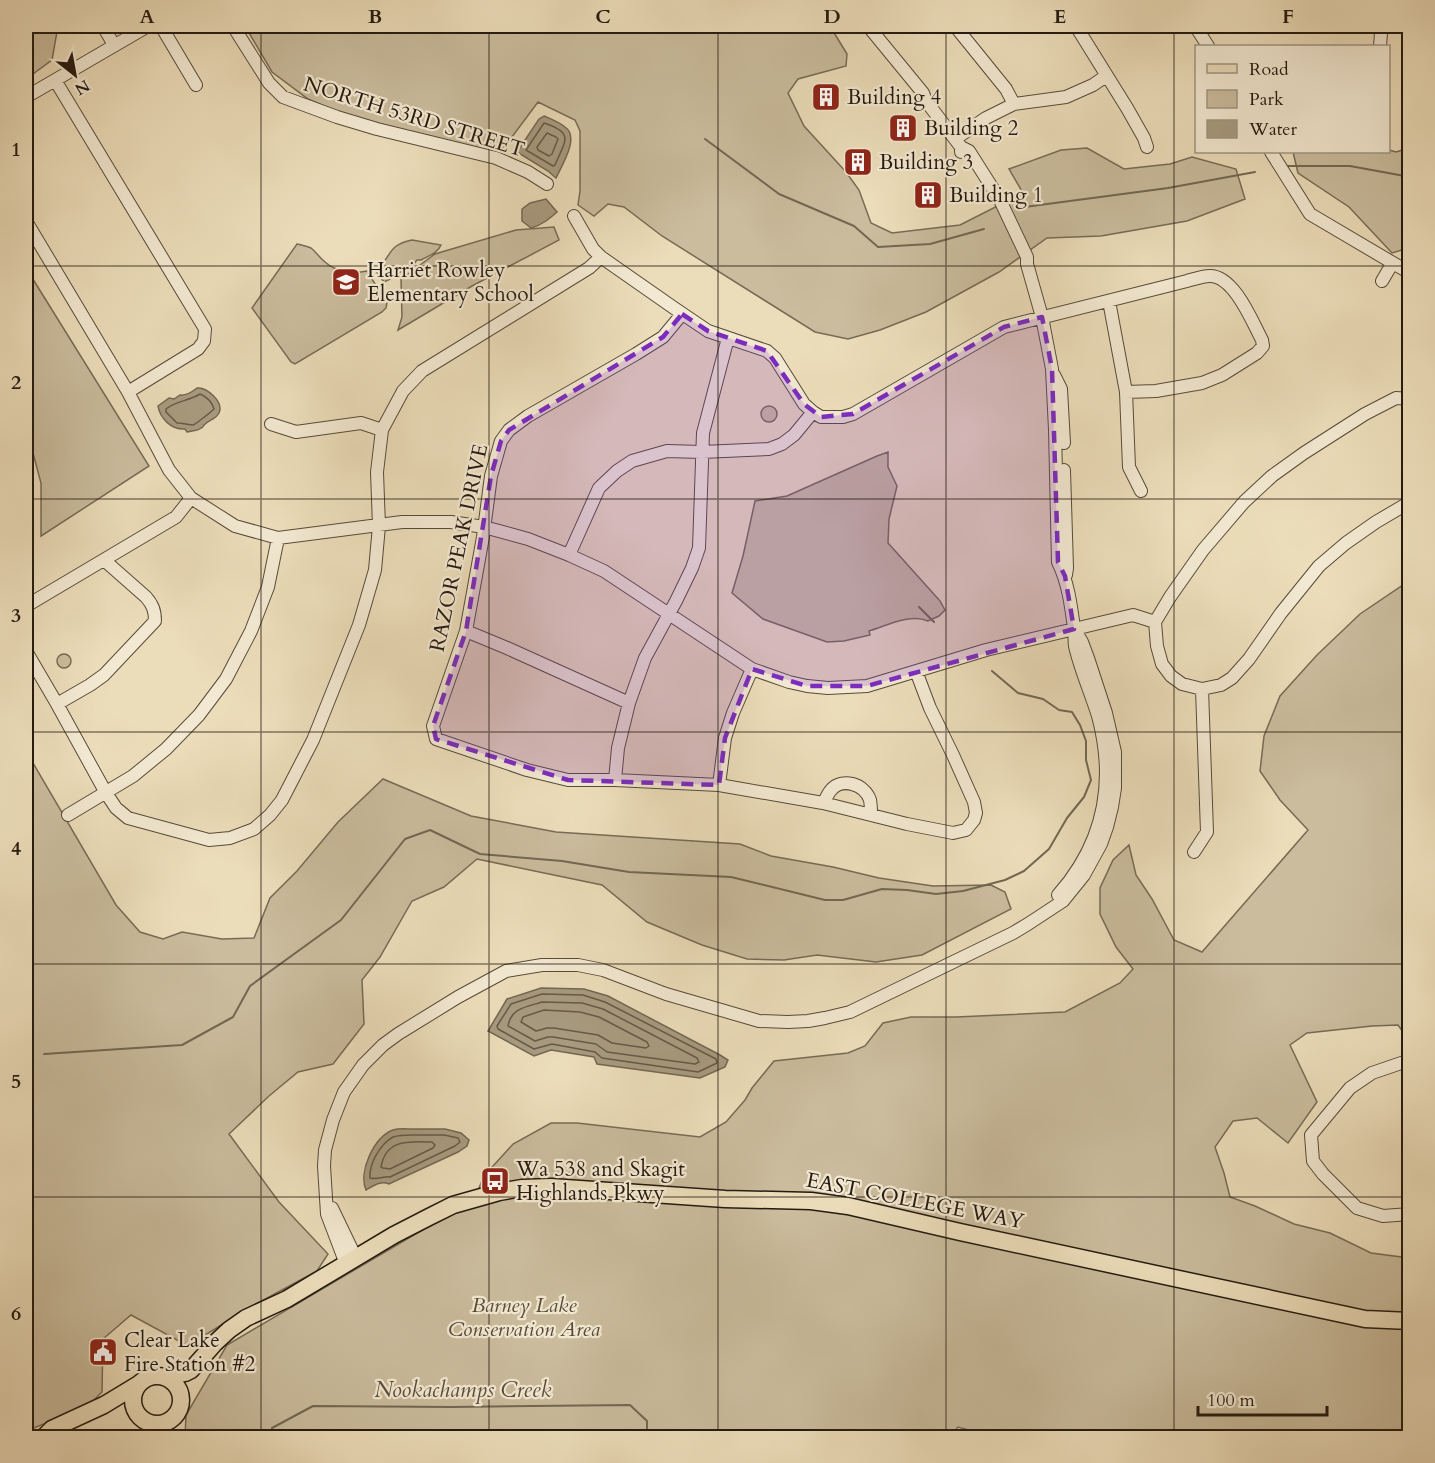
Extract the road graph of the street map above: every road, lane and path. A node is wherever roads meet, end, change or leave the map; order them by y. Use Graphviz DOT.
graph roads {
  1 [pos="103,26"];
  2 [pos="145,26"];
  3 [pos="161,26"];
  4 [pos="233,26"];
  5 [pos="860,26"];
  6 [pos="868,26"];
  7 [pos="955,26"];
  8 [pos="1076,26"];
  9 [pos="1195,26"];
  10 [pos="1379,26"];
  11 [pos="114,45"];
  12 [pos="1207,45"];
  13 [pos="1380,45"];
  14 [pos="1106,76"];
  15 [pos="55,80"];
  16 [pos="196,85"];
  17 [pos="26,97"];
  18 [pos="926,101"];
  19 [pos="1014,104"];
  20 [pos="958,143"];
  21 [pos="1148,147"];
  22 [pos="1272,153"];
  23 [pos="547,184"];
  24 [pos="574,216"];
  25 [pos="26,221"];
  26 [pos="601,256"];
  27 [pos="1392,264"];
  28 [pos="1410,273"];
  29 [pos="1382,281"];
  30 [pos="1109,301"];
  31 [pos="681,314"];
  32 [pos="1042,317"];
  33 [pos="728,338"];
  34 [pos="128,392"];
  35 [pos="1126,392"];
  36 [pos="1410,399"];
  37 [pos="813,412"];
  38 [pos="271,424"];
  39 [pos="382,430"];
  40 [pos="702,452"];
  41 [pos="1142,491"];
  42 [pos="191,498"];
  43 [pos="1410,502"];
  44 [pos="379,526"];
  45 [pos="484,527"];
  46 [pos="278,537"];
  47 [pos="569,555"];
  48 [pos="104,560"];
  49 [pos="26,606"];
  50 [pos="669,615"];
  51 [pos="1155,622"];
  52 [pos="1074,629"];
  53 [pos="466,631"];
  54 [pos="26,651"];
  55 [pos="752,669"];
  56 [pos="916,672"];
  57 [pos="1202,689"];
  58 [pos="629,703"];
  59 [pos="57,704"];
  60 [pos="615,780"];
  61 [pos="719,785"];
  62 [pos="106,793"];
  63 [pos="824,803"];
  64 [pos="68,815"];
  65 [pos="871,815"];
  66 [pos="1194,852"];
  67 [pos="1410,1060"];
  68 [pos="1410,1214"];
  69 [pos="351,1261"];
  70 [pos="287,1299"];
  71 [pos="1410,1321"];
  72 [pos="163,1377"];
  73 [pos="137,1385"];
  74 [pos="181,1397"];
  75 [pos="141,1418"];
  76 [pos="173,1418"];
  77 [pos="42,1437"];
  78 [pos="159,1437"];
  79 [pos="171,1437"];
  1 -- 11 [label="street"];
  2 -- 11 [label="street"];
  3 -- 16 [label="street"];
  4 -- 23 [label="street, NORTH 53RD STREET"];
  5 -- 18 [label="street"];
  6 -- 18 [label="street"];
  7 -- 19 [label="street"];
  8 -- 14 [label="street"];
  9 -- 12 [label="street"];
  10 -- 13 [label="street"];
  11 -- 15 [label="street"];
  14 -- 19 [label="street"];
  14 -- 21 [label="street"];
  15 -- 17 [label="street"];
  15 -- 34 [label="street"];
  18 -- 20 [label="street"];
  19 -- 20 [label="street"];
  20 -- 32 [label="street"];
  22 -- 27 [label="street"];
  24 -- 26 [label="street"];
  25 -- 34 [label="street"];
  26 -- 31 [label="street"];
  26 -- 39 [label="street"];
  27 -- 28 [label="street"];
  27 -- 29 [label="street"];
  30 -- 32 [label="street"];
  30 -- 35 [label="street"];
  30 -- 35 [label="street"];
  31 -- 33 [label="street"];
  31 -- 45 [label="street, RAZOR PEAK DRIVE"];
  32 -- 37 [label="street"];
  32 -- 52 [label="street"];
  33 -- 37 [label="street"];
  33 -- 40 [label="street"];
  34 -- 42 [label="street"];
  35 -- 41 [label="street"];
  36 -- 51 [label="street"];
  37 -- 40 [label="street"];
  38 -- 39 [label="street"];
  39 -- 44 [label="street"];
  40 -- 47 [label="street"];
  40 -- 50 [label="street"];
  42 -- 46 [label="street"];
  42 -- 48 [label="street"];
  43 -- 57 [label="street"];
  44 -- 45 [label="street"];
  44 -- 46 [label="street"];
  44 -- 62 [label="street"];
  45 -- 47 [label="street"];
  45 -- 53 [label="street, RAZOR PEAK DRIVE"];
  46 -- 62 [label="street"];
  47 -- 50 [label="street"];
  48 -- 49 [label="street"];
  48 -- 59 [label="street"];
  50 -- 55 [label="street"];
  50 -- 58 [label="street"];
  51 -- 52 [label="street"];
  51 -- 57 [label="street"];
  52 -- 56 [label="street"];
  52 -- 69 [label="street"];
  53 -- 58 [label="street"];
  53 -- 60 [label="street, RAZOR PEAK DRIVE"];
  54 -- 59 [label="street"];
  55 -- 56 [label="street"];
  55 -- 61 [label="street"];
  56 -- 65 [label="street"];
  57 -- 66 [label="street"];
  58 -- 60 [label="street"];
  59 -- 62 [label="street"];
  60 -- 61 [label="street"];
  61 -- 63 [label="street"];
  62 -- 64 [label="street"];
  63 -- 65 [label="street"];
  63 -- 65 [label="street"];
  67 -- 68 [label="street"];
  69 -- 70 [label="main road, EAST COLLEGE WAY"];
  69 -- 71 [label="main road, EAST COLLEGE WAY"];
  70 -- 72 [label="main road"];
  70 -- 74 [label="main road"];
  72 -- 73 [label="main road"];
  72 -- 74 [label="main road"];
  73 -- 75 [label="main road"];
  73 -- 77 [label="main road"];
  74 -- 76 [label="main road"];
  75 -- 76 [label="main road"];
  75 -- 77 [label="main road"];
  75 -- 78 [label="main road"];
  76 -- 79 [label="main road"];
}
